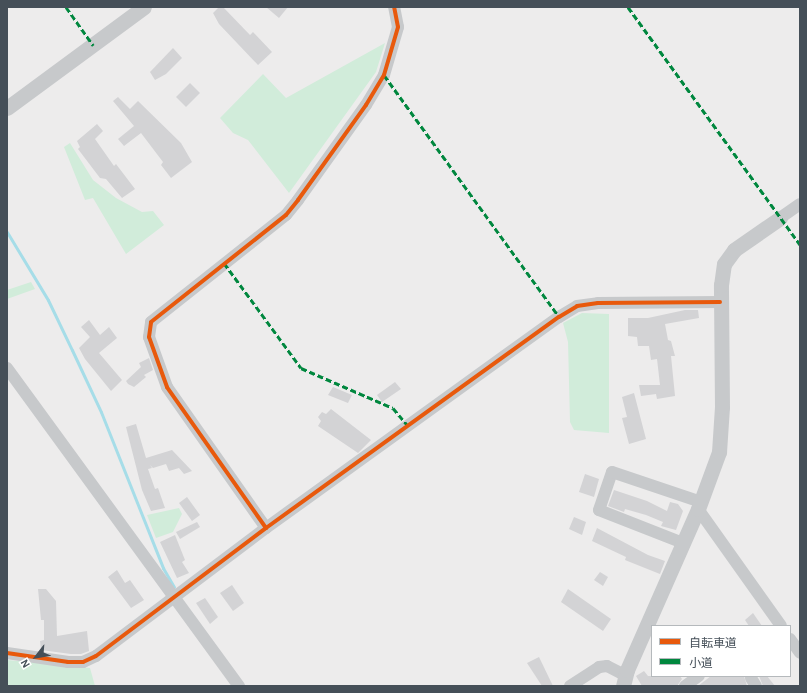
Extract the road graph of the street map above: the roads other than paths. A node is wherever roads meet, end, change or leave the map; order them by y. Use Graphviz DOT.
graph roads {
  1 [pos="144,7"];
  2 [pos="394,7"];
  3 [pos="7,108"];
  4 [pos="800,204"];
  5 [pos="780,218"];
  6 [pos="720,302"];
  7 [pos="7,368"];
  8 [pos="699,506"];
  9 [pos="266,528"];
  10 [pos="683,543"];
  11 [pos="173,597"];
  12 [pos="776,624"];
  13 [pos="791,640"];
  14 [pos="7,653"];
  15 [pos="800,653"];
  16 [pos="698,677"];
  17 [pos="624,680"];
  18 [pos="239,686"];
  19 [pos="570,686"];
  20 [pos="685,686"];
  1 -- 3 [label="street"];
  2 -- 9 [label="street"];
  4 -- 5 [label="street"];
  5 -- 6 [label="street"];
  6 -- 8 [label="street"];
  6 -- 9 [label="street"];
  7 -- 11 [label="street"];
  8 -- 10 [label="street"];
  8 -- 10 [label="street"];
  8 -- 12 [label="street"];
  9 -- 11 [label="street"];
  10 -- 17 [label="street"];
  11 -- 14 [label="street"];
  11 -- 18 [label="street"];
  13 -- 15 [label="street"];
  16 -- 20 [label="street"];
  17 -- 19 [label="street"];
}
